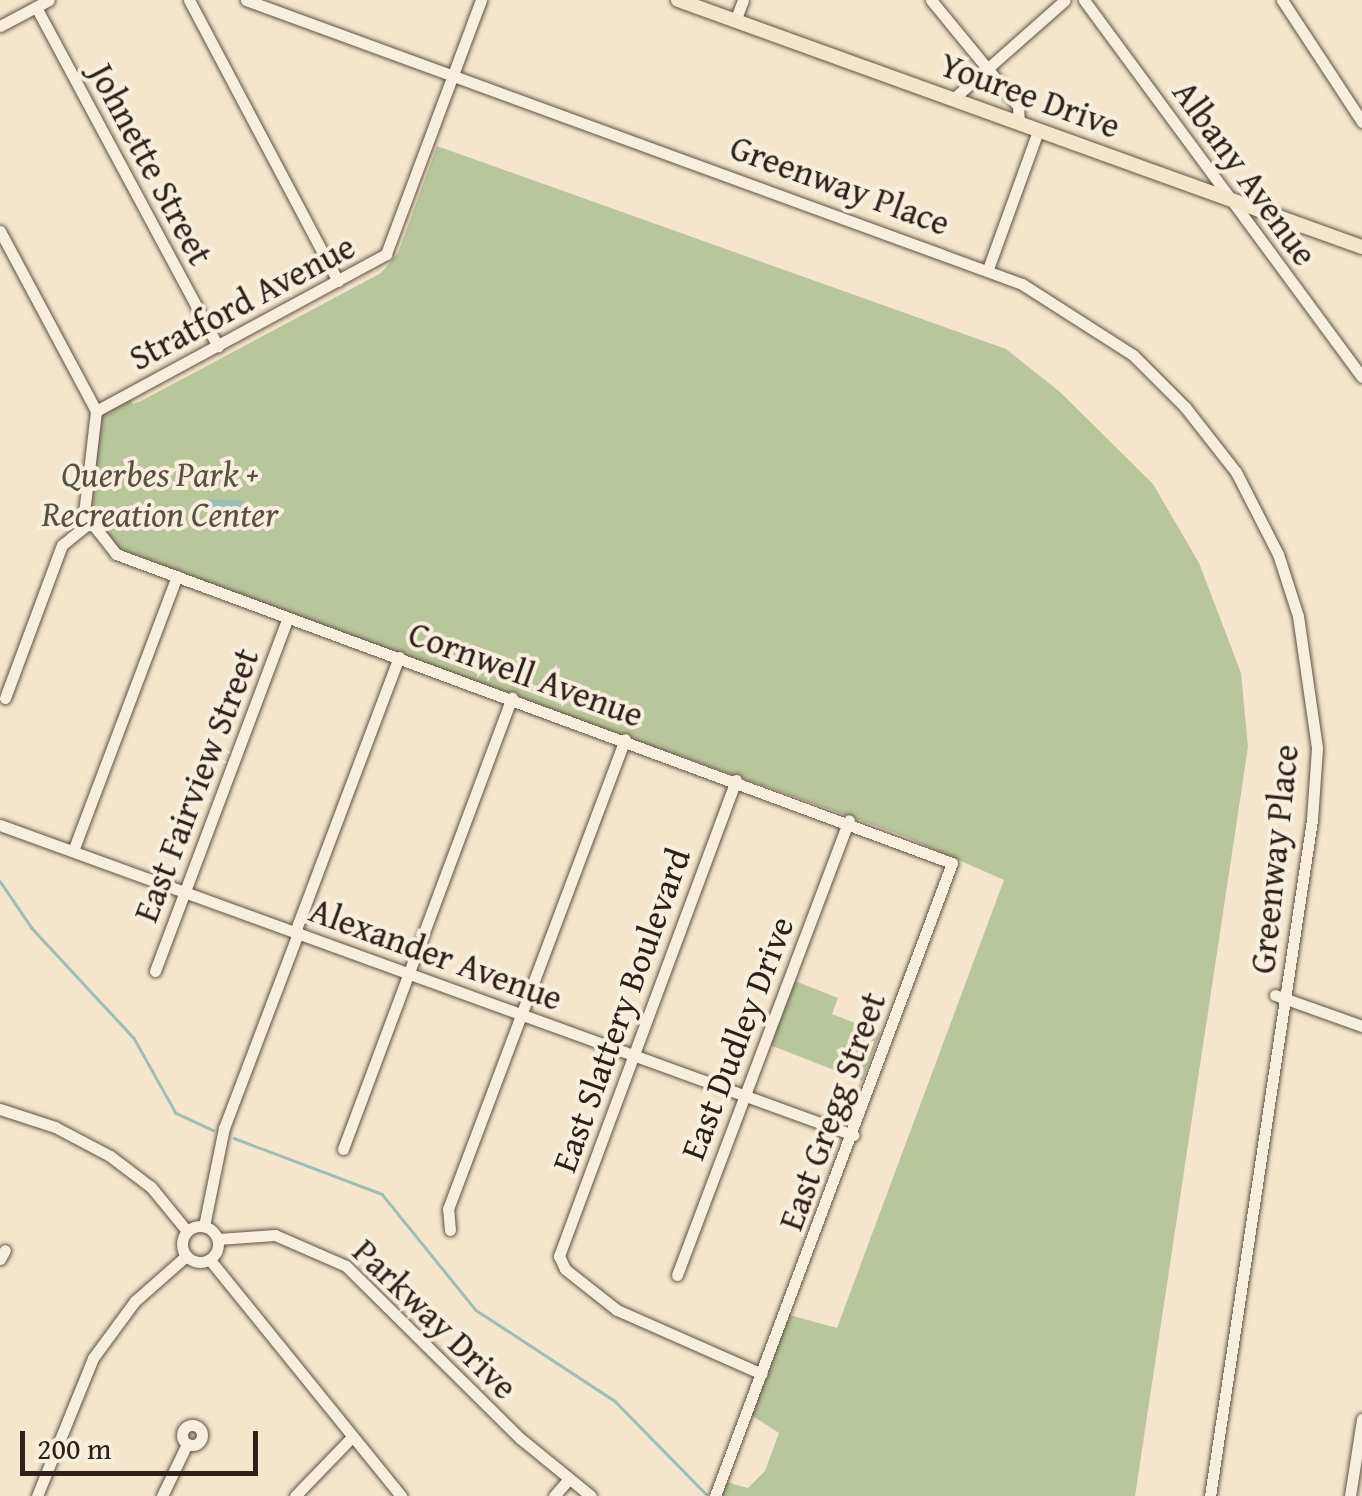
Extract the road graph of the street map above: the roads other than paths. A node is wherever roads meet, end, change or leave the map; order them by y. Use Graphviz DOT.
graph roads {
  1 [pos="189,0"];
  2 [pos="246,0"];
  3 [pos="481,0"];
  4 [pos="678,0"];
  5 [pos="743,0"];
  6 [pos="931,0"];
  7 [pos="1065,0"];
  8 [pos="1084,0"];
  9 [pos="1282,0"];
  10 [pos="42,3"];
  11 [pos="735,21"];
  12 [pos="0,26"];
  13 [pos="985,66"];
  14 [pos="453,76"];
  15 [pos="953,99"];
  16 [pos="1362,122"];
  17 [pos="1020,123"];
  18 [pos="1038,130"];
  19 [pos="1228,198"];
  20 [pos="0,231"];
  21 [pos="1362,247"];
  22 [pos="988,269"];
  23 [pos="338,282"];
  24 [pos="218,346"];
  25 [pos="1362,377"];
  26 [pos="96,411"];
  27 [pos="88,524"];
  28 [pos="177,576"];
  29 [pos="287,618"];
  30 [pos="399,658"];
  31 [pos="4,698"];
  32 [pos="512,698"];
  33 [pos="625,739"];
  34 [pos="736,780"];
  35 [pos="849,820"];
  36 [pos="0,825"];
  37 [pos="73,851"];
  38 [pos="952,866"];
  39 [pos="185,892"];
  40 [pos="296,932"];
  41 [pos="155,971"];
  42 [pos="409,973"];
  43 [pos="1280,997"];
  44 [pos="522,1014"];
  45 [pos="1362,1026"];
  46 [pos="633,1054"];
  47 [pos="745,1095"];
  48 [pos="0,1109"];
  49 [pos="853,1135"];
  50 [pos="343,1148"];
  51 [pos="204,1226"];
  52 [pos="450,1230"];
  53 [pos="188,1231"];
  54 [pos="218,1239"];
  55 [pos="186,1256"];
  56 [pos="210,1260"];
  57 [pos="677,1276"];
  58 [pos="762,1374"];
  59 [pos="1362,1419"];
  60 [pos="352,1438"];
  61 [pos="187,1444"];
  62 [pos="569,1479"];
  63 [pos="38,1496"];
  64 [pos="162,1496"];
  65 [pos="295,1496"];
  66 [pos="401,1496"];
  67 [pos="554,1496"];
  68 [pos="592,1496"];
  69 [pos="716,1496"];
  70 [pos="1210,1496"];
  71 [pos="1350,1496"];
  1 -- 23 [label="street"];
  2 -- 14 [label="street, Greenway Place"];
  3 -- 14 [label="street, Stratford Avenue"];
  4 -- 11 [label="main road, Youree Drive"];
  5 -- 11 [label="street"];
  6 -- 13 [label="street"];
  7 -- 13 [label="street"];
  8 -- 19 [label="street, Albany Avenue"];
  9 -- 16 [label="street"];
  10 -- 12 [label="street"];
  10 -- 24 [label="street, Johnette Street"];
  11 -- 15 [label="main road, Youree Drive"];
  13 -- 15 [label="street"];
  13 -- 17 [label="street"];
  14 -- 22 [label="street, Greenway Place"];
  14 -- 23 [label="street, Stratford Avenue"];
  15 -- 17 [label="main road, Youree Drive"];
  17 -- 18 [label="main road, Youree Drive"];
  18 -- 19 [label="main road, Youree Drive"];
  18 -- 22 [label="street"];
  19 -- 21 [label="main road, Youree Drive"];
  19 -- 25 [label="street, Albany Avenue"];
  20 -- 26 [label="street"];
  22 -- 43 [label="street, Greenway Place"];
  23 -- 24 [label="street, Stratford Avenue"];
  24 -- 26 [label="street, Stratford Avenue"];
  26 -- 27 [label="street"];
  27 -- 28 [label="street, Cornwell Avenue"];
  27 -- 31 [label="street"];
  28 -- 29 [label="street, Cornwell Avenue"];
  28 -- 37 [label="street"];
  29 -- 30 [label="street, Cornwell Avenue"];
  29 -- 39 [label="street, East Fairview Street"];
  30 -- 32 [label="street, Cornwell Avenue"];
  30 -- 40 [label="street"];
  32 -- 33 [label="street, Cornwell Avenue"];
  32 -- 42 [label="street"];
  33 -- 34 [label="street, Cornwell Avenue"];
  33 -- 44 [label="street"];
  34 -- 35 [label="street, Cornwell Avenue"];
  34 -- 46 [label="street, East Slattery Boulevard"];
  35 -- 38 [label="street, Cornwell Avenue"];
  35 -- 47 [label="street, East Dudley Drive"];
  36 -- 37 [label="street, Alexander Avenue"];
  37 -- 39 [label="street, Alexander Avenue"];
  38 -- 49 [label="street, East Gregg Street"];
  39 -- 40 [label="street, Alexander Avenue"];
  39 -- 41 [label="street, East Fairview Street"];
  40 -- 42 [label="street, Alexander Avenue"];
  40 -- 51 [label="street"];
  42 -- 44 [label="street, Alexander Avenue"];
  42 -- 50 [label="street"];
  43 -- 45 [label="street"];
  43 -- 70 [label="street, Greenway Place"];
  44 -- 46 [label="street, Alexander Avenue"];
  44 -- 52 [label="street"];
  46 -- 47 [label="street, Alexander Avenue"];
  46 -- 58 [label="street, East Slattery Boulevard"];
  47 -- 49 [label="street, Alexander Avenue"];
  47 -- 57 [label="street, East Dudley Drive"];
  48 -- 53 [label="street"];
  49 -- 58 [label="street, East Gregg Street"];
  51 -- 53 [label="street"];
  51 -- 54 [label="street"];
  53 -- 55 [label="street"];
  54 -- 56 [label="street"];
  54 -- 62 [label="street, Parkway Drive"];
  55 -- 56 [label="street"];
  55 -- 63 [label="street"];
  56 -- 60 [label="street"];
  58 -- 69 [label="street, East Gregg Street"];
  59 -- 71 [label="street"];
  60 -- 65 [label="street"];
  60 -- 66 [label="street"];
  61 -- 64 [label="street"];
  62 -- 67 [label="street"];
  62 -- 68 [label="street, Parkway Drive"];
}
